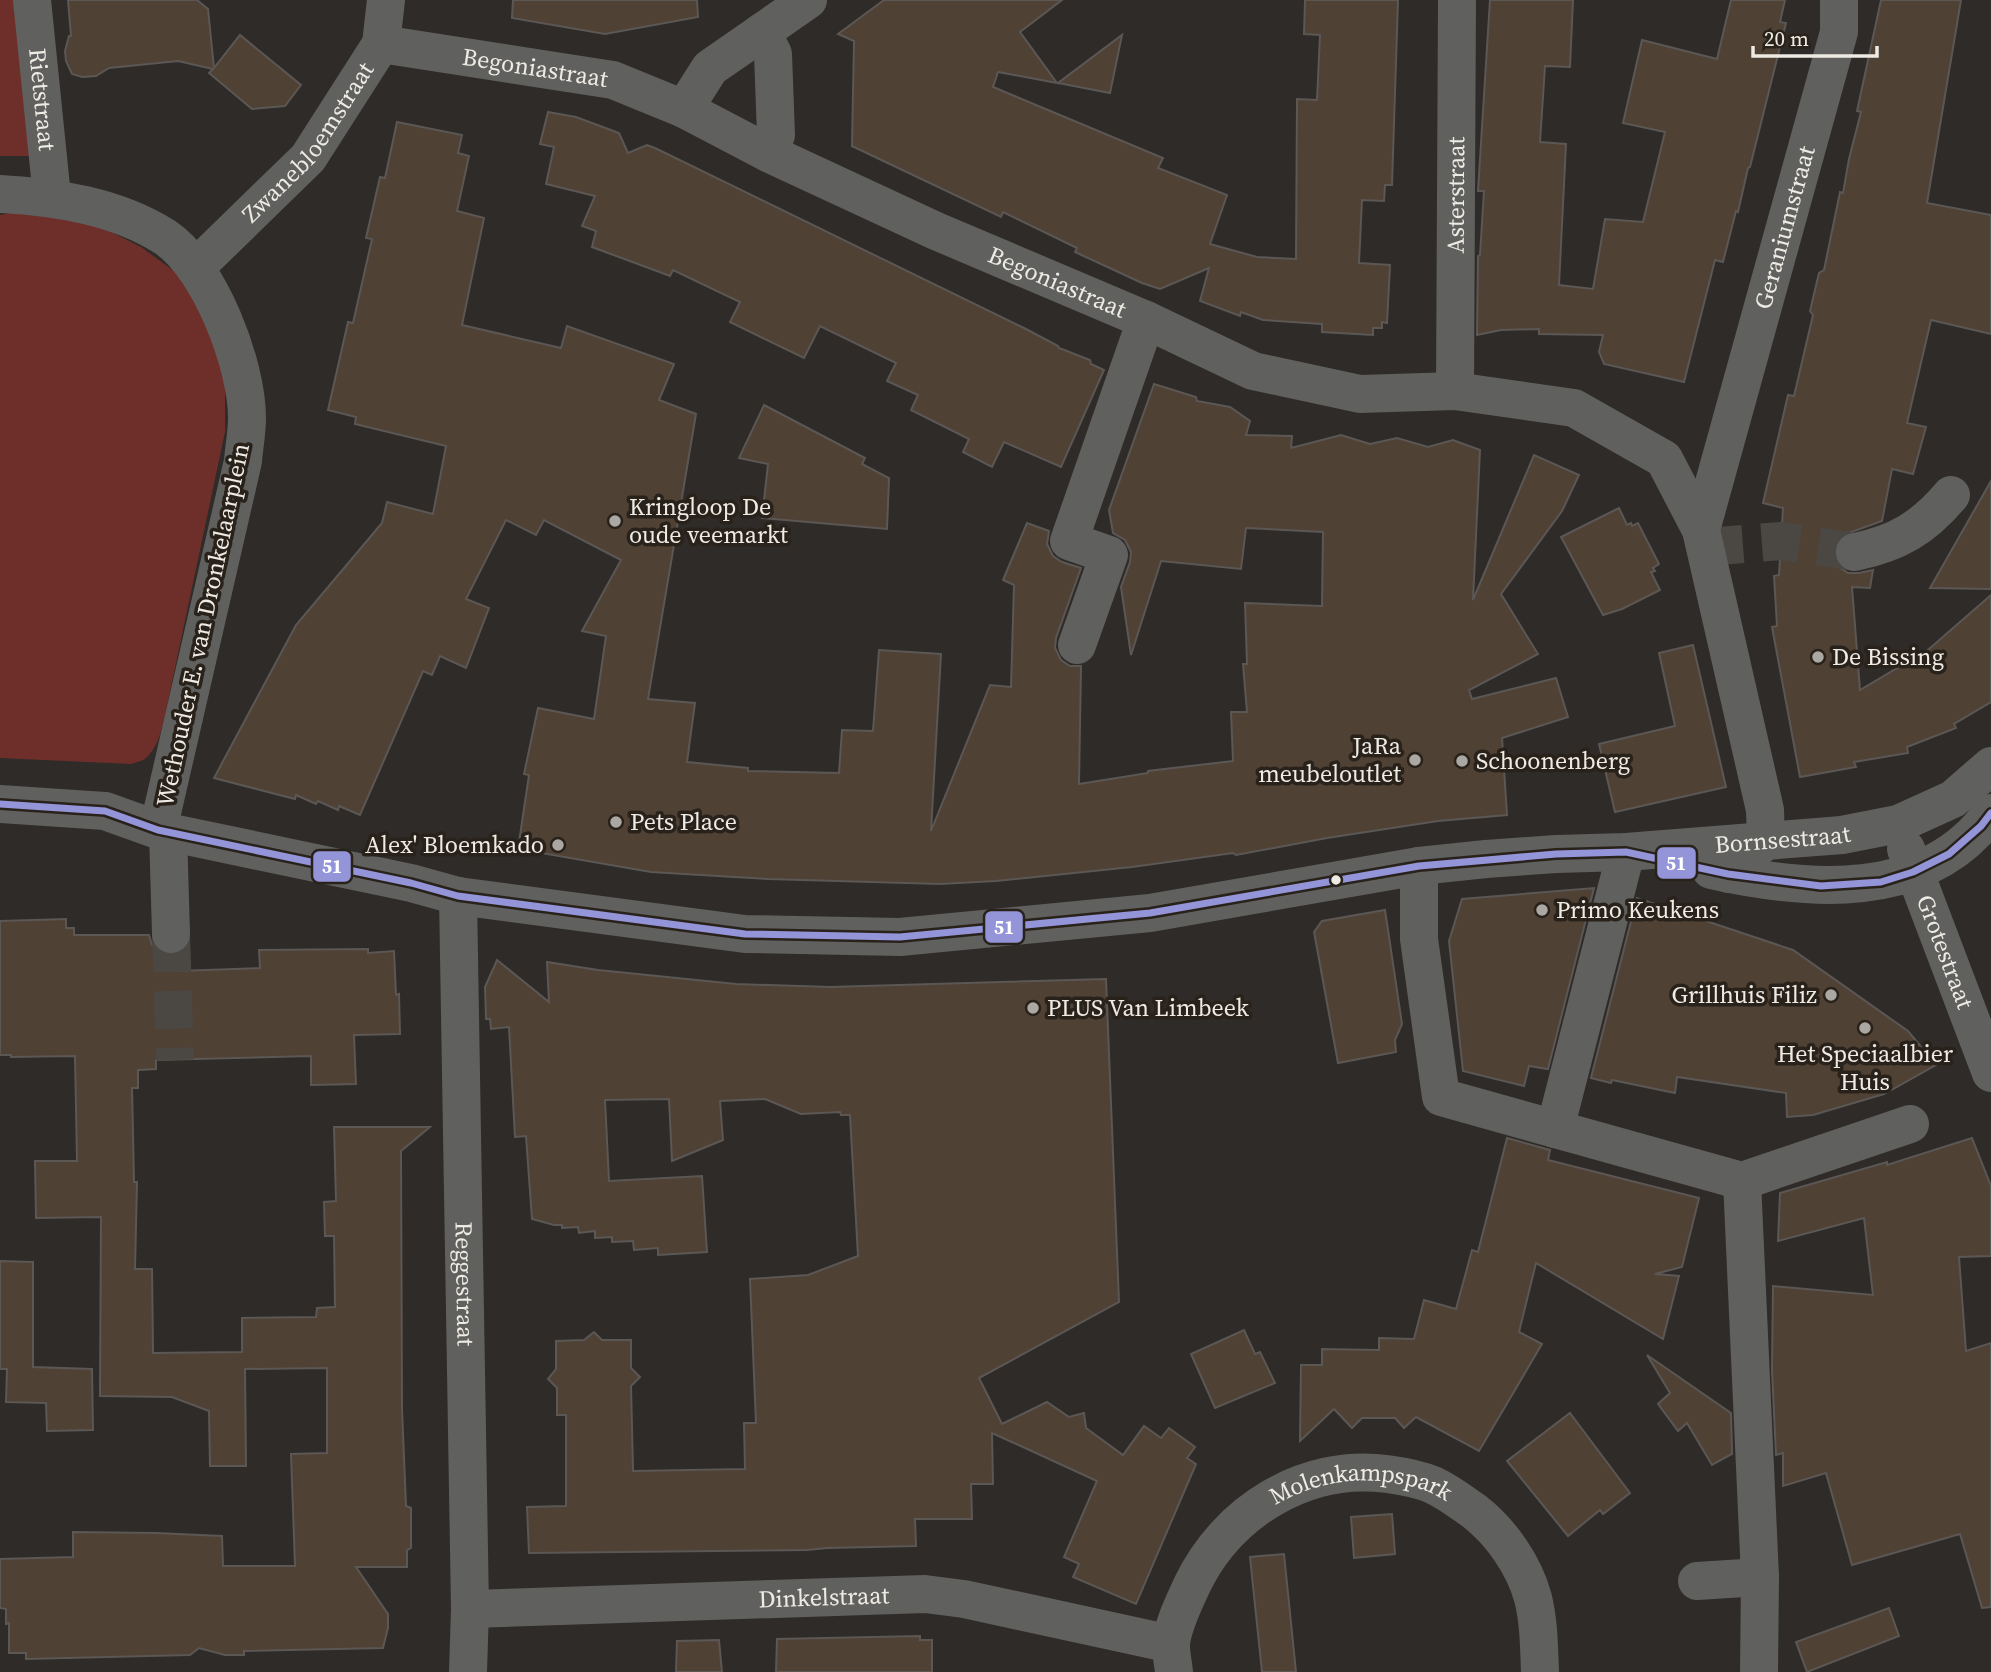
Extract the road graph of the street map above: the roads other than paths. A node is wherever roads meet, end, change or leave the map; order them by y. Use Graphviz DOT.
graph roads {
  1 [pos="32,0"];
  2 [pos="386,0"];
  3 [pos="808,0"];
  4 [pos="1457,0"];
  5 [pos="1839,0"];
  6 [pos="762,32"];
  7 [pos="382,44"];
  8 [pos="684,109"];
  9 [pos="768,153"];
  10 [pos="0,194"];
  11 [pos="52,197"];
  12 [pos="195,268"];
  13 [pos="1146,320"];
  14 [pos="1455,391"];
  15 [pos="1722,453"];
  16 [pos="1664,459"];
  17 [pos="1951,495"];
  18 [pos="1700,530"];
  19 [pos="1855,552"];
  20 [pos="1077,645"];
  21 [pos="1991,766"];
  22 [pos="0,804"];
  23 [pos="1991,813"];
  24 [pos="1898,824"];
  25 [pos="163,831"];
  26 [pos="1766,840"];
  27 [pos="1626,852"];
  28 [pos="1419,866"];
  29 [pos="1913,872"];
  30 [pos="1728,874"];
  31 [pos="458,896"];
  32 [pos="171,933"];
  33 [pos="1991,1073"];
  34 [pos="1910,1124"];
  35 [pos="1555,1129"];
  36 [pos="1742,1181"];
  37 [pos="1760,1577"];
  38 [pos="1697,1581"];
  39 [pos="470,1609"];
  40 [pos="1172,1658"];
  41 [pos="468,1672"];
  42 [pos="1540,1672"];
  43 [pos="1759,1672"];
  1 -- 11 [label="street, Rietstraat"];
  2 -- 7 [label="street, Zwanebloemstraat"];
  3 -- 6 [label="street"];
  4 -- 14 [label="street, Asterstraat"];
  5 -- 15 [label="street, Geraniumstraat"];
  6 -- 8 [label="street"];
  6 -- 9 [label="street"];
  7 -- 8 [label="street, Begoniastraat"];
  7 -- 12 [label="street, Zwanebloemstraat"];
  8 -- 9 [label="street, Begoniastraat"];
  9 -- 13 [label="street, Begoniastraat"];
  10 -- 11 [label="street, Wethouder E. van Dronkelaarplein"];
  11 -- 12 [label="street, Wethouder E. van Dronkelaarplein"];
  12 -- 25 [label="street, Wethouder E. van Dronkelaarplein"];
  13 -- 14 [label="street, Begoniastraat"];
  13 -- 20 [label="street"];
  14 -- 16 [label="street, Begoniastraat"];
  15 -- 16 [label="street"];
  15 -- 18 [label="street, Geraniumstraat"];
  16 -- 18 [label="street"];
  17 -- 19 [label="street"];
  18 -- 26 [label="street, Geraniumstraat"];
  21 -- 24 [label="street, Bornsestraat"];
  22 -- 25 [label="street, Bornsestraat"];
  23 -- 29 [label="street, Bornsestraat"];
  24 -- 26 [label="street, Bornsestraat"];
  24 -- 29 [label="street, Grotestraat"];
  25 -- 31 [label="street, Bornsestraat"];
  25 -- 32 [label="street, Wethouder E. van Dronkelaarplein"];
  26 -- 27 [label="street, Bornsestraat"];
  26 -- 30 [label="street"];
  27 -- 28 [label="street, Bornsestraat"];
  27 -- 30 [label="street, Bornsestraat"];
  27 -- 35 [label="street"];
  28 -- 31 [label="street, Bornsestraat"];
  28 -- 35 [label="street"];
  29 -- 30 [label="street, Bornsestraat"];
  29 -- 33 [label="street, Grotestraat"];
  31 -- 39 [label="street, Reggestraat"];
  34 -- 36 [label="street"];
  35 -- 36 [label="street"];
  36 -- 37 [label="street"];
  37 -- 38 [label="street"];
  37 -- 43 [label="street"];
  39 -- 40 [label="street, Dinkelstraat"];
  39 -- 41 [label="street, Reggestraat"];
  40 -- 42 [label="street, Molenkampspark"];
}
